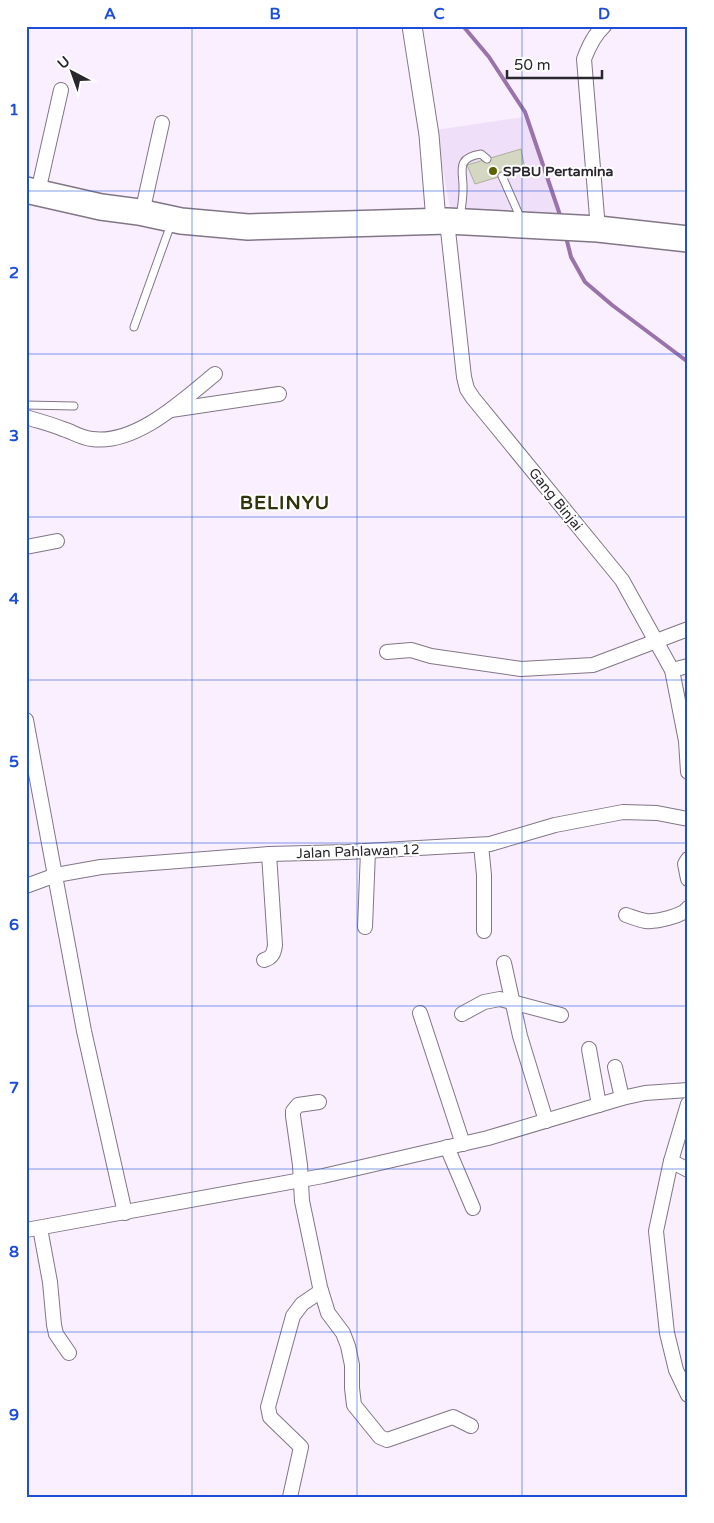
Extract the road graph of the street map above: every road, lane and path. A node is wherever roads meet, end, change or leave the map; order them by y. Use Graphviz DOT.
graph roads {
  1 [pos="604,26"];
  2 [pos="410,27"];
  3 [pos="61,90"];
  4 [pos="162,123"];
  5 [pos="487,159"];
  6 [pos="502,176"];
  7 [pos="32,191"];
  8 [pos="142,213"];
  9 [pos="173,219"];
  10 [pos="448,221"];
  11 [pos="524,225"];
  12 [pos="598,230"];
  13 [pos="688,240"];
  14 [pos="134,327"];
  15 [pos="216,374"];
  16 [pos="279,394"];
  17 [pos="26,406"];
  18 [pos="74,406"];
  19 [pos="171,410"];
  20 [pos="26,417"];
  21 [pos="57,541"];
  22 [pos="26,547"];
  23 [pos="688,629"];
  24 [pos="655,641"];
  25 [pos="387,652"];
  26 [pos="688,666"];
  27 [pos="672,670"];
  28 [pos="26,720"];
  29 [pos="688,772"];
  30 [pos="688,819"];
  31 [pos="481,845"];
  32 [pos="368,851"];
  33 [pos="269,854"];
  34 [pos="688,859"];
  35 [pos="56,875"];
  36 [pos="688,879"];
  37 [pos="26,886"];
  38 [pos="688,908"];
  39 [pos="626,915"];
  40 [pos="365,927"];
  41 [pos="484,931"];
  42 [pos="264,960"];
  43 [pos="504,963"];
  44 [pos="512,1002"];
  45 [pos="420,1013"];
  46 [pos="462,1014"];
  47 [pos="561,1015"];
  48 [pos="589,1049"];
  49 [pos="615,1067"];
  50 [pos="688,1090"];
  51 [pos="622,1098"];
  52 [pos="319,1102"];
  53 [pos="688,1104"];
  54 [pos="599,1105"];
  55 [pos="546,1121"];
  56 [pos="463,1144"];
  57 [pos="447,1148"];
  58 [pos="671,1161"];
  59 [pos="688,1170"];
  60 [pos="300,1180"];
  61 [pos="473,1208"];
  62 [pos="125,1212"];
  63 [pos="33,1229"];
  64 [pos="321,1291"];
  65 [pos="69,1353"];
  66 [pos="688,1395"];
  67 [pos="471,1426"];
  68 [pos="290,1497"];
  1 -- 12 [label="street"];
  2 -- 10 [label="street"];
  3 -- 7 [label="street"];
  4 -- 8 [label="street"];
  5 -- 10 [label="lane"];
  6 -- 11 [label="lane"];
  7 -- 8 [label="highway"];
  8 -- 9 [label="highway"];
  9 -- 10 [label="highway"];
  9 -- 14 [label="lane"];
  10 -- 11 [label="highway"];
  10 -- 24 [label="street, Gang Binjai"];
  11 -- 12 [label="highway"];
  12 -- 13 [label="highway"];
  15 -- 19 [label="street"];
  16 -- 19 [label="street"];
  17 -- 18 [label="lane"];
  19 -- 20 [label="street"];
  21 -- 22 [label="street"];
  23 -- 24 [label="street"];
  24 -- 25 [label="street"];
  24 -- 27 [label="street, Gang Binjai"];
  26 -- 27 [label="street"];
  27 -- 29 [label="street, Gang Binjai"];
  28 -- 35 [label="street"];
  30 -- 31 [label="street, Jalan Pahlawan 12"];
  31 -- 32 [label="street, Jalan Pahlawan 12"];
  31 -- 41 [label="street"];
  32 -- 33 [label="street, Jalan Pahlawan 12"];
  32 -- 40 [label="street"];
  33 -- 35 [label="street, Jalan Pahlawan 12"];
  33 -- 42 [label="street"];
  34 -- 36 [label="street"];
  35 -- 37 [label="street, Jalan Pahlawan 12"];
  35 -- 62 [label="street"];
  38 -- 39 [label="street"];
  43 -- 44 [label="street"];
  44 -- 46 [label="street"];
  44 -- 47 [label="street"];
  44 -- 55 [label="street"];
  45 -- 56 [label="street"];
  48 -- 54 [label="street"];
  49 -- 51 [label="street"];
  50 -- 51 [label="street"];
  51 -- 54 [label="street"];
  52 -- 60 [label="street"];
  53 -- 58 [label="street"];
  54 -- 55 [label="street"];
  55 -- 56 [label="street"];
  56 -- 57 [label="street"];
  57 -- 60 [label="street"];
  57 -- 61 [label="street"];
  58 -- 59 [label="street"];
  58 -- 66 [label="street"];
  60 -- 62 [label="street"];
  60 -- 64 [label="street"];
  62 -- 63 [label="street"];
  63 -- 65 [label="street"];
  64 -- 67 [label="street"];
  64 -- 68 [label="street"];
}
